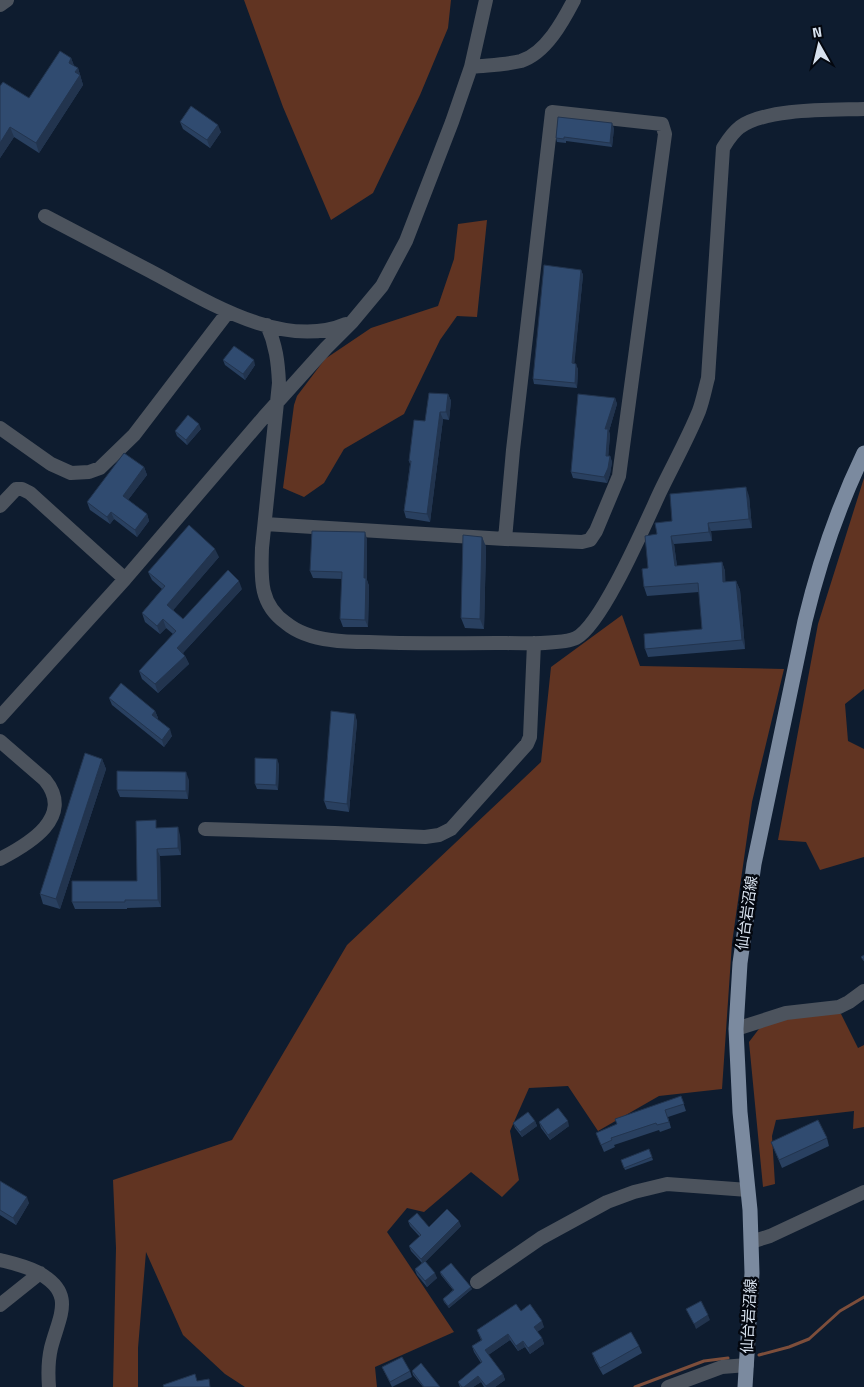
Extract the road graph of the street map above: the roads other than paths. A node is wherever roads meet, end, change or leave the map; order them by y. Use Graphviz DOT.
graph roads {
  1 [pos="7,0"];
  2 [pos="486,0"];
  3 [pos="574,0"];
  4 [pos="0,5"];
  5 [pos="471,67"];
  6 [pos="864,109"];
  7 [pos="45,216"];
  8 [pos="228,312"];
  9 [pos="352,322"];
  10 [pos="267,325"];
  11 [pos="277,403"];
  12 [pos="0,428"];
  13 [pos="864,453"];
  14 [pos="0,506"];
  15 [pos="265,524"];
  16 [pos="505,539"];
  17 [pos="125,579"];
  18 [pos="534,643"];
  19 [pos="0,717"];
  20 [pos="0,741"];
  21 [pos="205,829"];
  22 [pos="0,859"];
  23 [pos="864,991"];
  24 [pos="736,1029"];
  25 [pos="748,1190"];
  26 [pos="864,1192"];
  27 [pos="751,1242"];
  28 [pos="0,1260"];
  29 [pos="40,1273"];
  30 [pos="477,1282"];
  31 [pos="0,1305"];
  32 [pos="747,1365"];
  33 [pos="49,1387"];
  34 [pos="668,1387"];
  35 [pos="744,1387"];
  1 -- 4 [label="street"];
  2 -- 5 [label="street"];
  3 -- 5 [label="street"];
  5 -- 9 [label="street"];
  6 -- 18 [label="street"];
  7 -- 8 [label="street"];
  8 -- 10 [label="street"];
  8 -- 12 [label="street"];
  9 -- 10 [label="street"];
  9 -- 11 [label="street"];
  10 -- 11 [label="street"];
  11 -- 15 [label="street"];
  11 -- 17 [label="street"];
  13 -- 24 [label="main road, 仙台岩沼線"];
  14 -- 17 [label="street"];
  15 -- 16 [label="street"];
  15 -- 18 [label="street"];
  16 -- 16 [label="street"];
  17 -- 19 [label="street"];
  18 -- 21 [label="street"];
  20 -- 22 [label="street"];
  23 -- 24 [label="street"];
  24 -- 25 [label="main road, 仙台岩沼線"];
  25 -- 27 [label="main road, 仙台岩沼線"];
  25 -- 30 [label="street"];
  26 -- 27 [label="street"];
  27 -- 32 [label="main road, 仙台岩沼線"];
  28 -- 29 [label="street"];
  29 -- 31 [label="street"];
  29 -- 33 [label="street"];
  32 -- 34 [label="street"];
  32 -- 35 [label="main road, 仙台岩沼線"];
}
